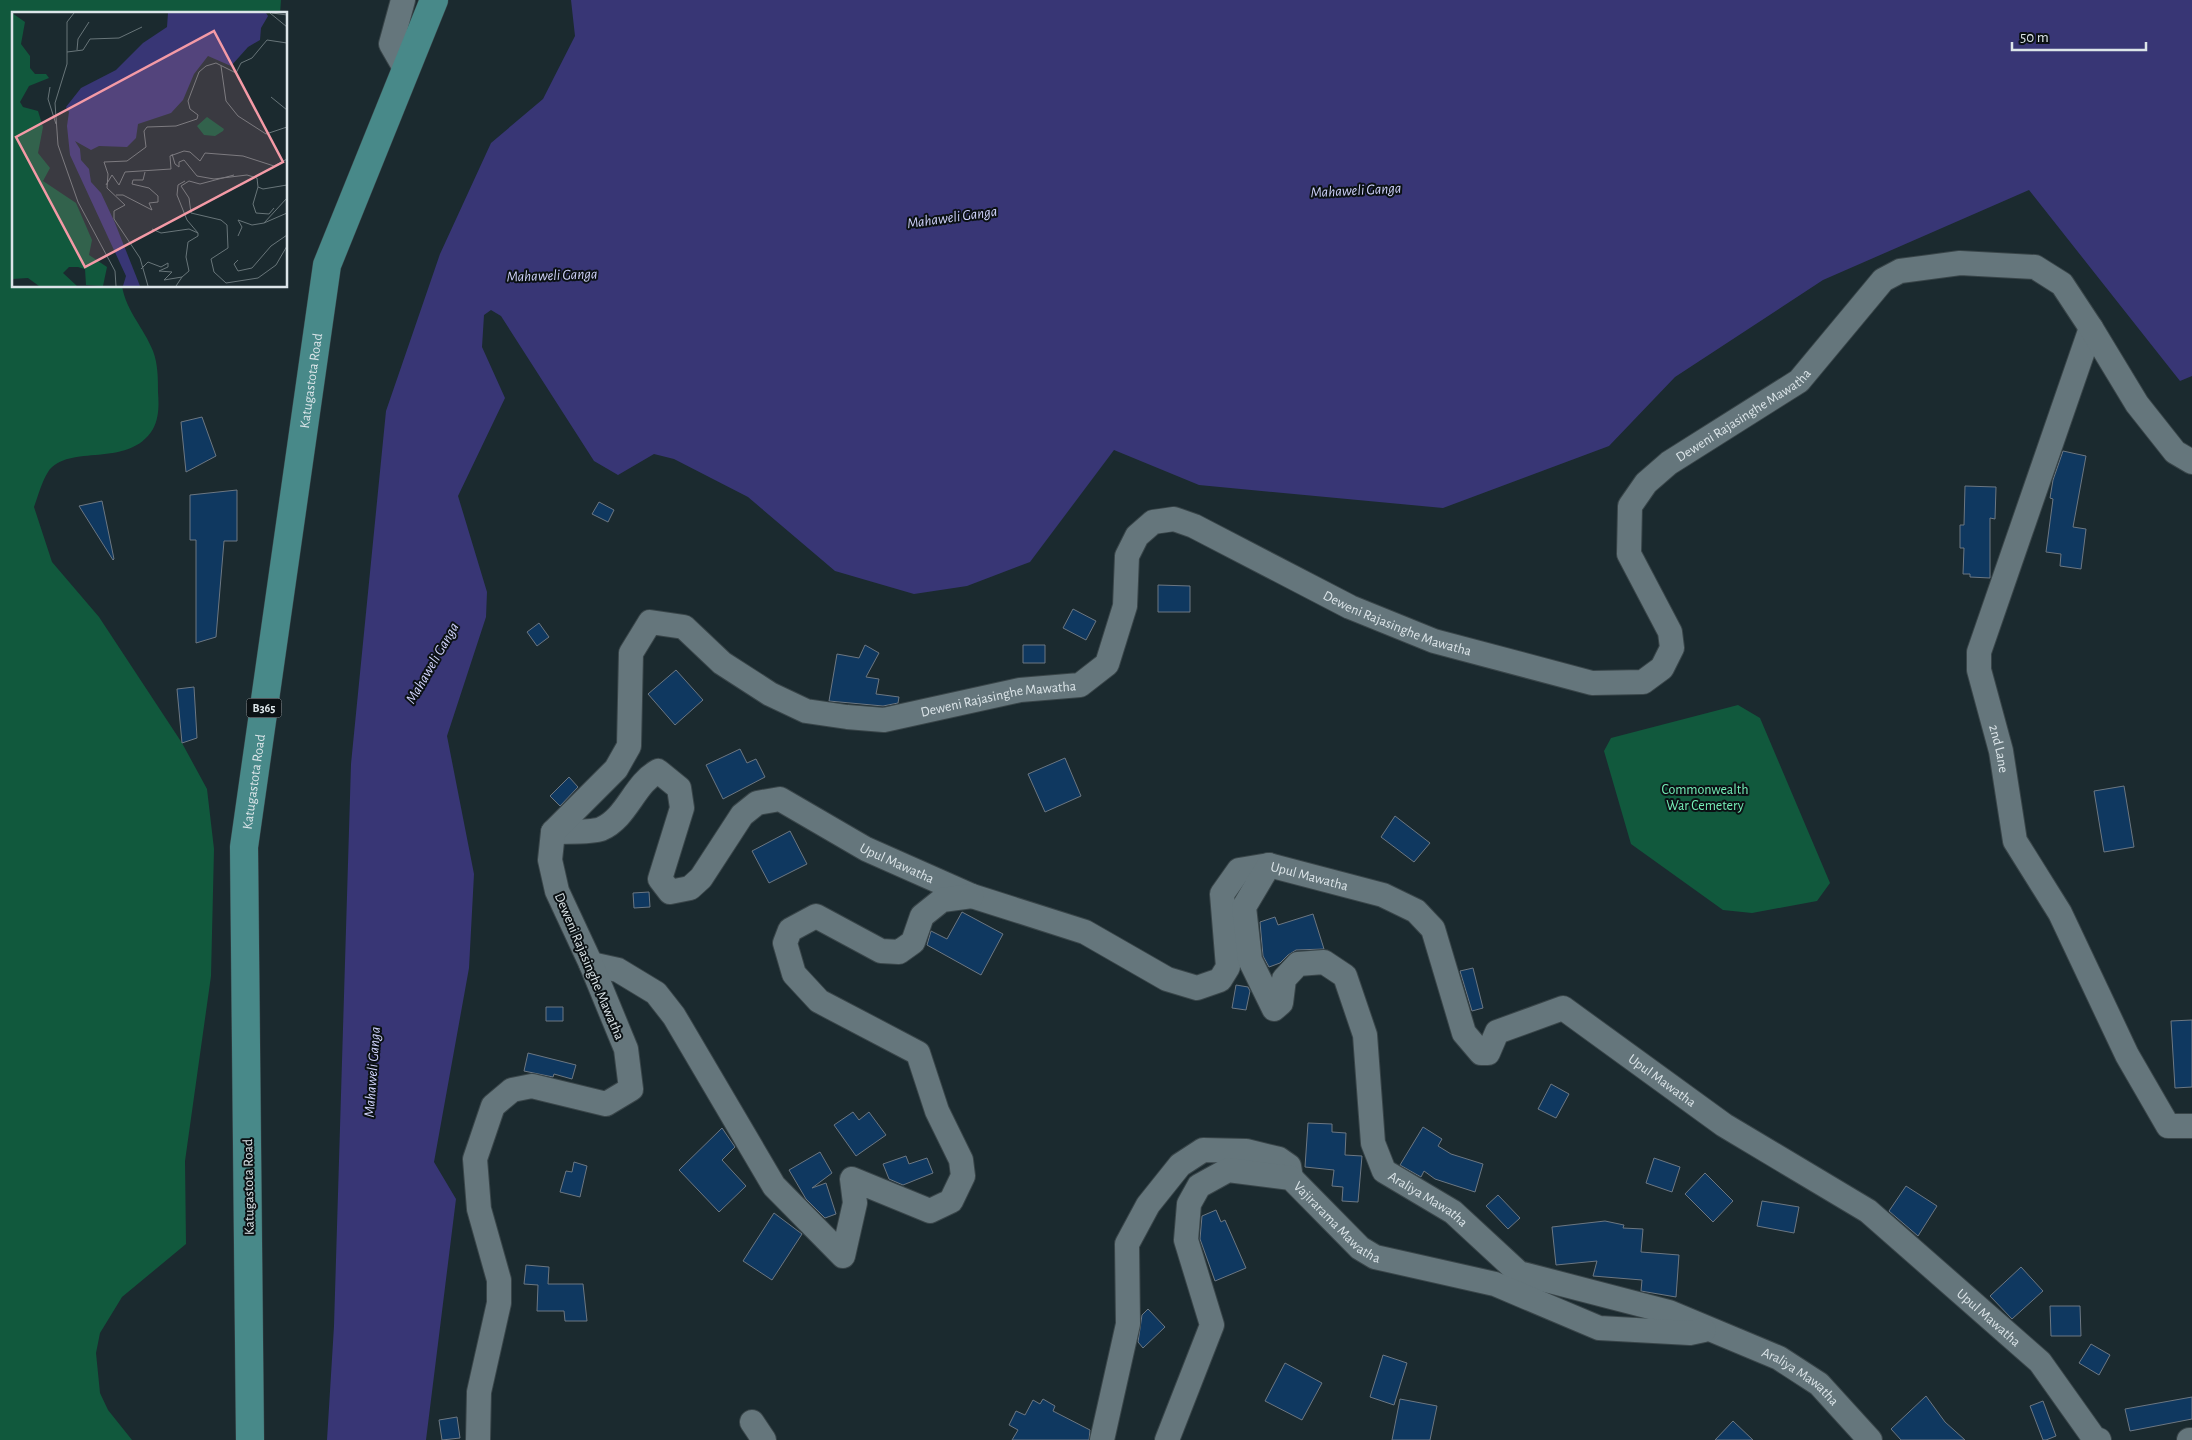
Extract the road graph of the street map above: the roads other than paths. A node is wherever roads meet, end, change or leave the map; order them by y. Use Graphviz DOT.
graph roads {
  1 [pos="403,0"];
  2 [pos="434,0"];
  3 [pos="406,70"];
  4 [pos="2091,328"];
  5 [pos="2192,462"];
  6 [pos="553,832"];
  7 [pos="1269,865"];
  8 [pos="972,896"];
  9 [pos="592,964"];
  10 [pos="2192,1126"];
  11 [pos="1291,1178"];
  12 [pos="1710,1329"];
  13 [pos="250,1440"];
  14 [pos="478,1440"];
  15 [pos="1102,1440"];
  16 [pos="1167,1440"];
  17 [pos="1870,1440"];
  18 [pos="2099,1440"];
  1 -- 3 [label="street"];
  2 -- 3 [label="main road, Katugastota Road / B365"];
  3 -- 13 [label="main road, Katugastota Road / B365"];
  4 -- 5 [label="street, Deweni Rajasinghe Mawatha"];
  4 -- 6 [label="street, Deweni Rajasinghe Mawatha"];
  4 -- 10 [label="street, 2nd Lane"];
  6 -- 8 [label="street, Upul Mawatha"];
  6 -- 9 [label="street, Deweni Rajasinghe Mawatha"];
  7 -- 8 [label="street, Upul Mawatha"];
  7 -- 12 [label="street, Araliya Mawatha"];
  7 -- 18 [label="street, Upul Mawatha"];
  8 -- 9 [label="street"];
  9 -- 14 [label="street, Deweni Rajasinghe Mawatha"];
  11 -- 12 [label="street, Vajirarama Mawatha"];
  11 -- 15 [label="street"];
  11 -- 16 [label="street, Vajirarama Mawatha"];
  12 -- 17 [label="street, Araliya Mawatha"];
}
